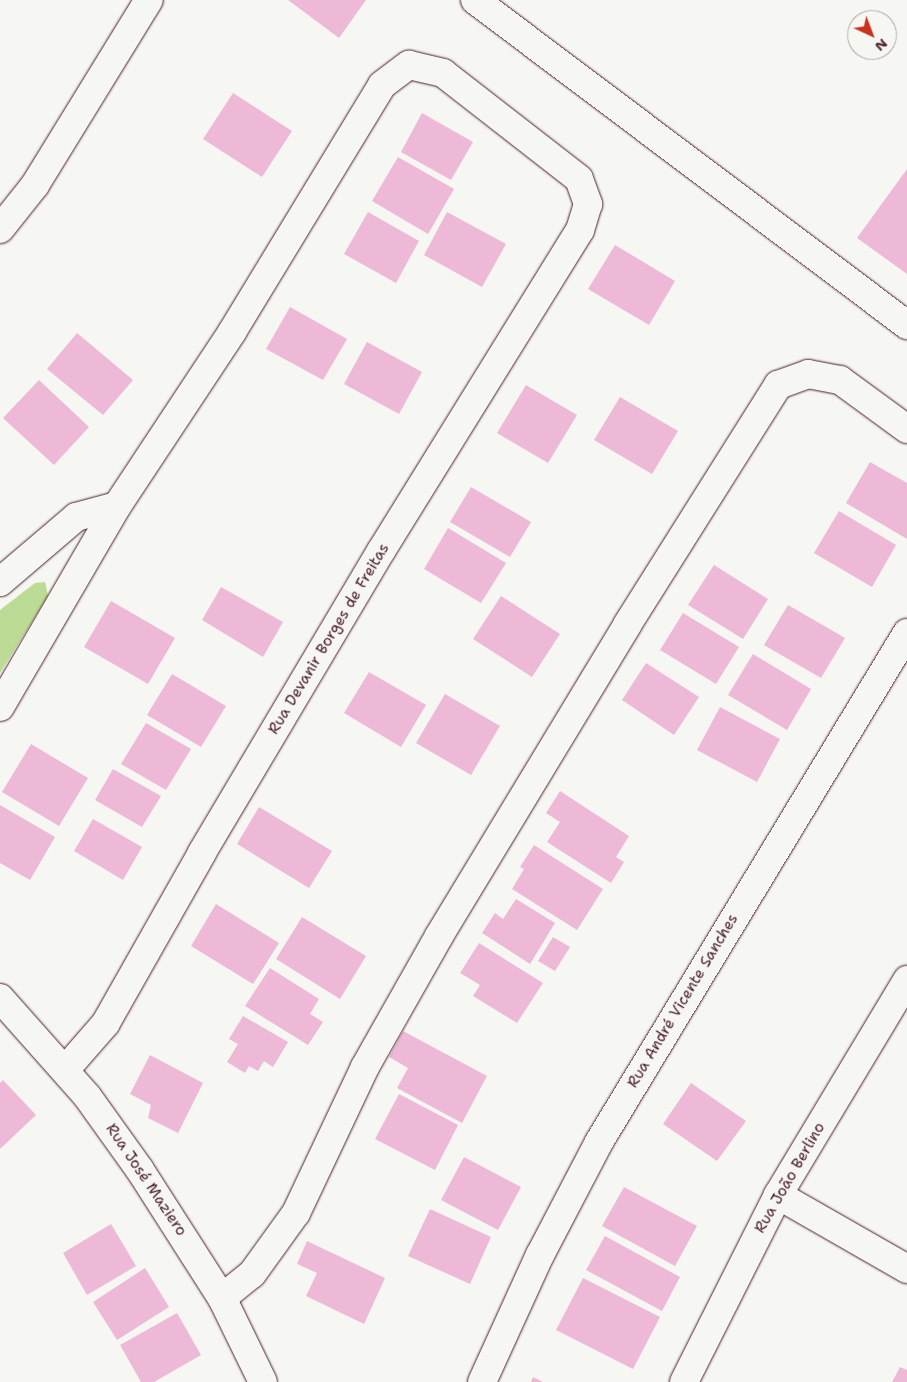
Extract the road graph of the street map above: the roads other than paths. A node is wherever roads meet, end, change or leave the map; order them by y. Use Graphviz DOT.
graph roads {
  1 [pos="149,0"];
  2 [pos="475,0"];
  3 [pos="0,228"];
  4 [pos="907,325"];
  5 [pos="907,429"];
  6 [pos="117,506"];
  7 [pos="0,582"];
  8 [pos="907,634"];
  9 [pos="0,707"];
  10 [pos="907,980"];
  11 [pos="0,998"];
  12 [pos="65,1070"];
  13 [pos="778,1195"];
  14 [pos="907,1269"];
  15 [pos="222,1298"];
  16 [pos="263,1382"];
  17 [pos="482,1382"];
  18 [pos="684,1382"];
  1 -- 3 [label="street"];
  2 -- 4 [label="street"];
  5 -- 15 [label="street"];
  6 -- 7 [label="street"];
  6 -- 9 [label="street"];
  6 -- 12 [label="street, Rua Devanir Borges de Freitas"];
  8 -- 17 [label="street, Rua André Vicente Sanches"];
  10 -- 13 [label="street, Rua João Berlino"];
  11 -- 12 [label="street, Rua José Maziero"];
  12 -- 15 [label="street, Rua José Maziero"];
  13 -- 14 [label="street"];
  13 -- 18 [label="street, Rua João Berlino"];
  15 -- 16 [label="street, Rua José Maziero"];
}
